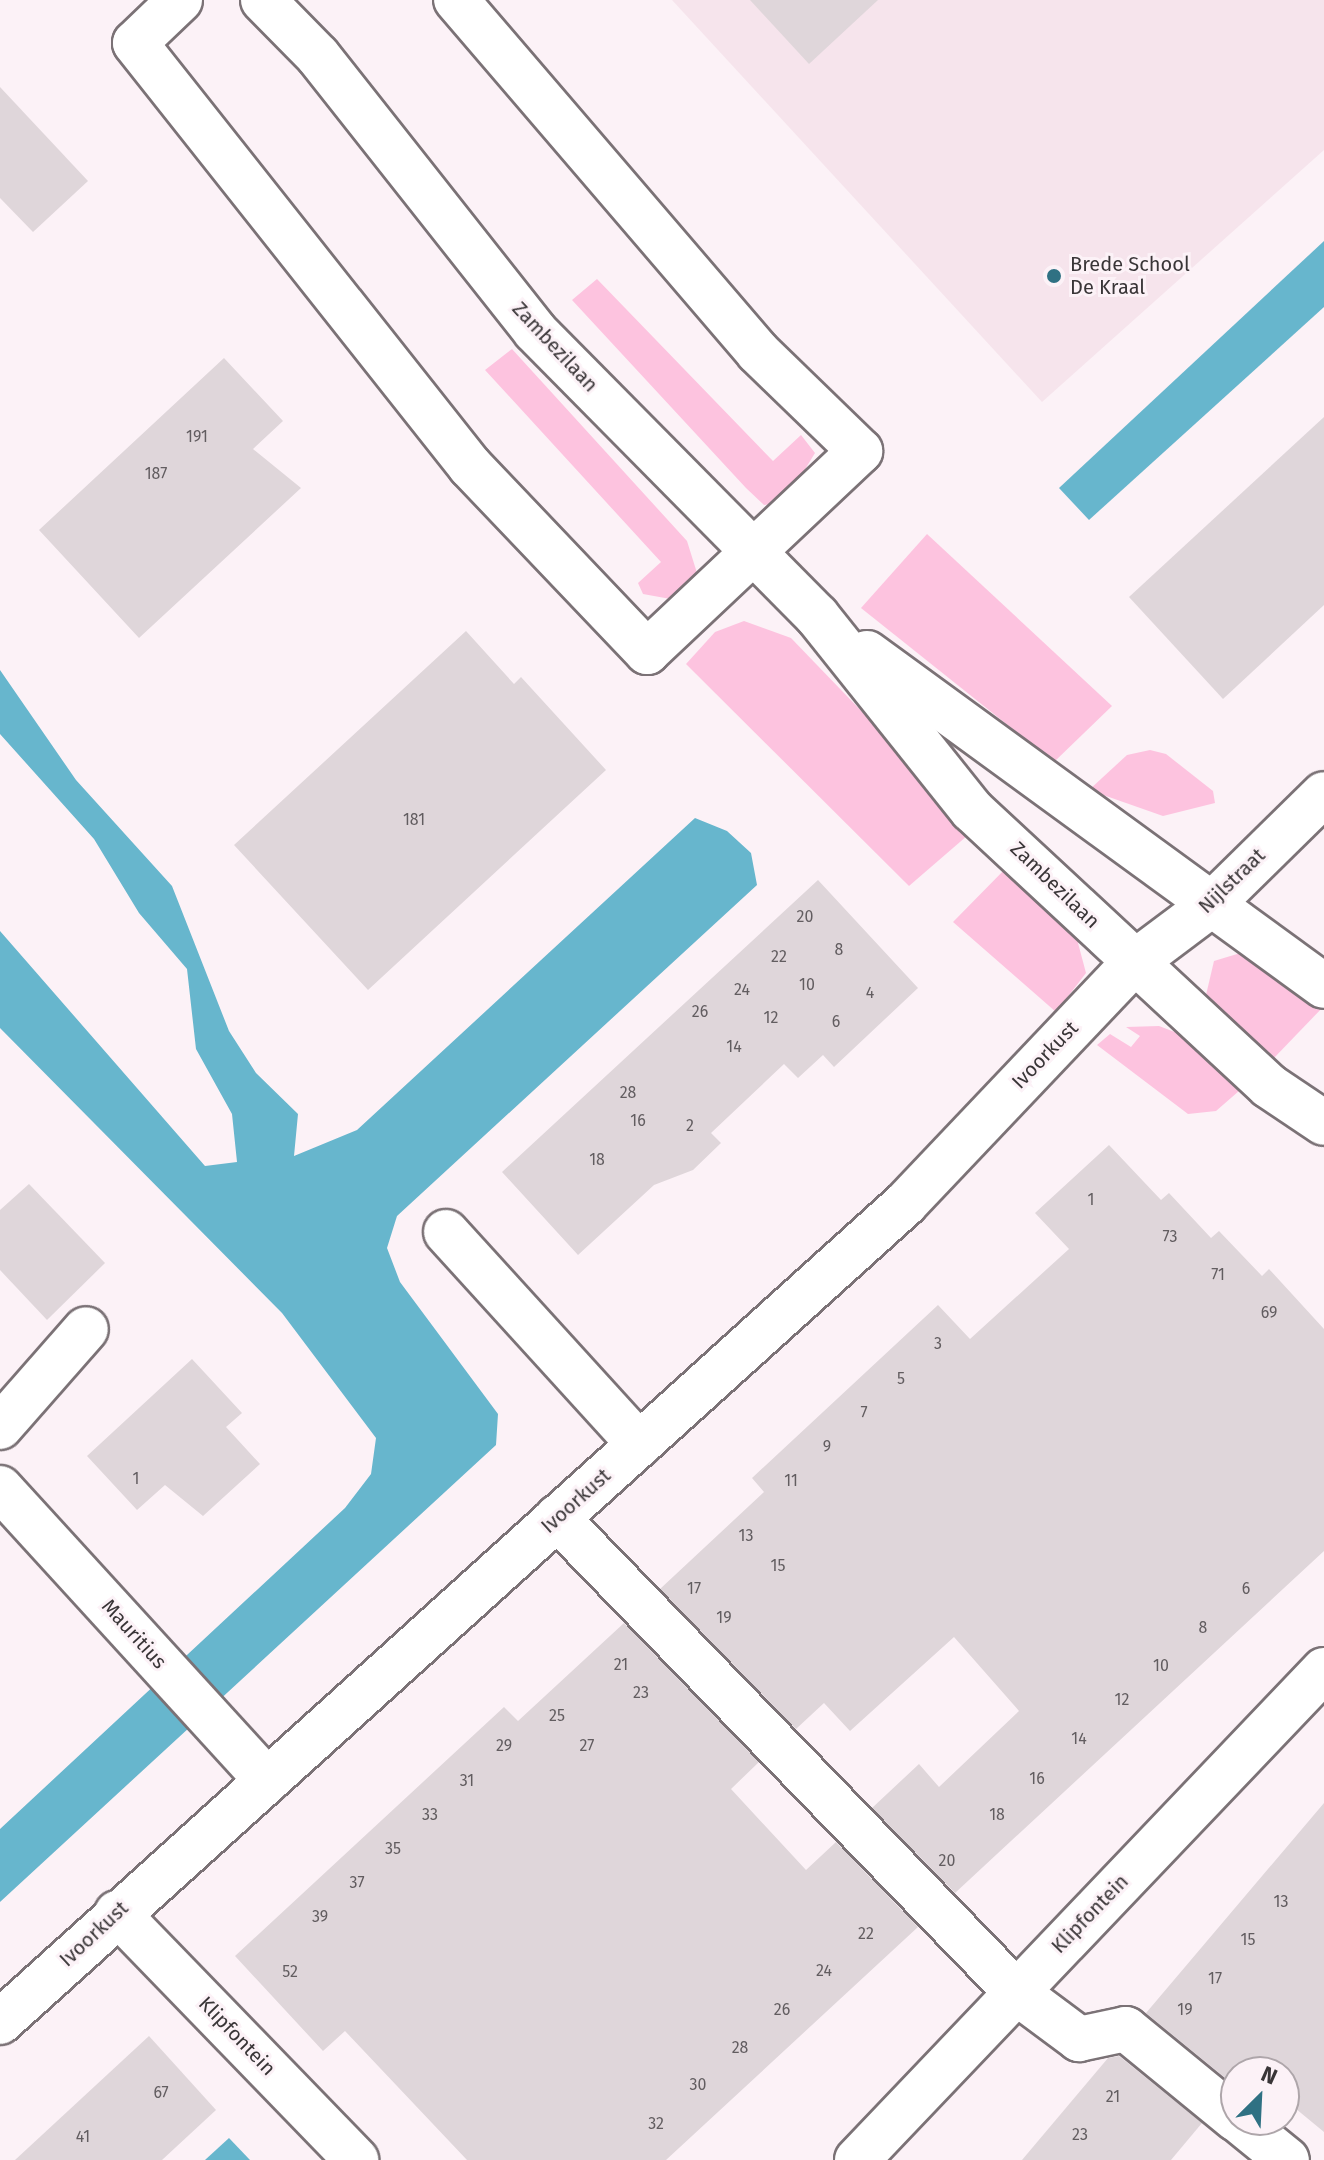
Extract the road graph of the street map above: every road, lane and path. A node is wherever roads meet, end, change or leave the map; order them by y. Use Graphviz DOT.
graph roads {
  1 [pos="180,0"];
  2 [pos="263,0"];
  3 [pos="289,0"];
  4 [pos="456,0"];
  5 [pos="318,56"];
  6 [pos="757,552"];
  7 [pos="817,616"];
  8 [pos="1324,794"];
  9 [pos="1211,905"];
  10 [pos="1135,962"];
  11 [pos="1324,986"];
  12 [pos="1324,1123"];
  13 [pos="446,1232"];
  14 [pos="86,1329"];
  15 [pos="0,1427"];
  16 [pos="639,1444"];
  17 [pos="0,1488"];
  18 [pos="557,1518"];
  19 [pos="1324,1670"];
  20 [pos="267,1780"];
  21 [pos="117,1913"];
  22 [pos="1016,1992"];
  23 [pos="0,2022"];
  24 [pos="1220,2105"];
  25 [pos="1258,2136"];
  26 [pos="356,2160"];
  27 [pos="857,2160"];
  28 [pos="1287,2160"];
  1 -- 6 [label="street"];
  2 -- 5 [label="street, Zambezilaan"];
  3 -- 5 [label="street, Zambezilaan"];
  4 -- 6 [label="street"];
  5 -- 6 [label="street, Zambezilaan"];
  6 -- 7 [label="street, Zambezilaan"];
  7 -- 9 [label="street, Zambezilaan"];
  7 -- 10 [label="street, Zambezilaan"];
  8 -- 9 [label="street, Nijlstraat"];
  9 -- 10 [label="street, Nijlstraat"];
  9 -- 11 [label="street, Zambezilaan"];
  10 -- 12 [label="street, Zambezilaan"];
  10 -- 16 [label="street, Ivoorkust"];
  13 -- 16 [label="street"];
  14 -- 15 [label="street"];
  16 -- 18 [label="street, Ivoorkust"];
  17 -- 20 [label="street, Mauritius"];
  18 -- 20 [label="street, Ivoorkust"];
  18 -- 22 [label="street"];
  19 -- 22 [label="street, Klipfontein"];
  20 -- 21 [label="street, Ivoorkust"];
  21 -- 23 [label="street, Ivoorkust"];
  21 -- 26 [label="street, Klipfontein"];
  22 -- 24 [label="street"];
  22 -- 27 [label="street, Klipfontein"];
  25 -- 28 [label="street"];
}
